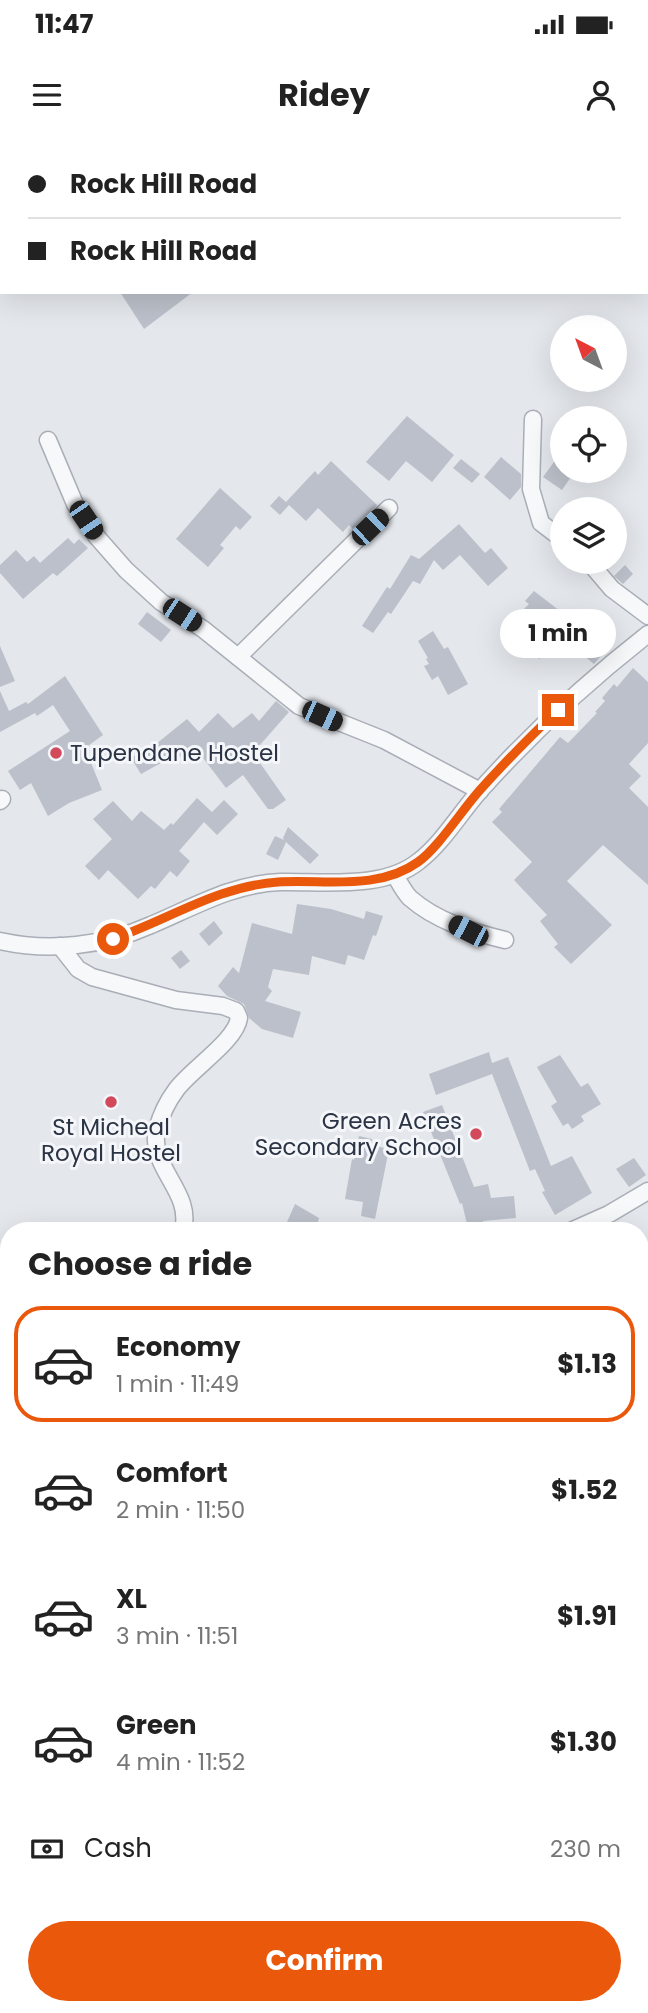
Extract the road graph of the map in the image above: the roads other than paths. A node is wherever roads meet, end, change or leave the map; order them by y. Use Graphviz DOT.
graph roads {
  1 [pos="533,419"];
  2 [pos="48,440"];
  3 [pos="389,508"];
  4 [pos="550,530"];
  5 [pos="599,574"];
  6 [pos="648,616"];
  7 [pos="648,634"];
  8 [pos="238,657"];
  9 [pos="480,790"];
  10 [pos="395,875"];
  11 [pos="505,940"];
  12 [pos="0,941"];
  13 [pos="60,946"];
  14 [pos="648,1191"];
  15 [pos="183,1222"];
  16 [pos="591,1222"];
  1 -- 4 [label="street"];
  2 -- 8 [label="street"];
  3 -- 8 [label="street"];
  5 -- 6 [label="street"];
  7 -- 9 [label="street"];
  8 -- 9 [label="street"];
  9 -- 10 [label="street"];
  10 -- 11 [label="street"];
  10 -- 13 [label="street"];
  12 -- 13 [label="street"];
  13 -- 15 [label="street"];
  14 -- 16 [label="street"];
}
